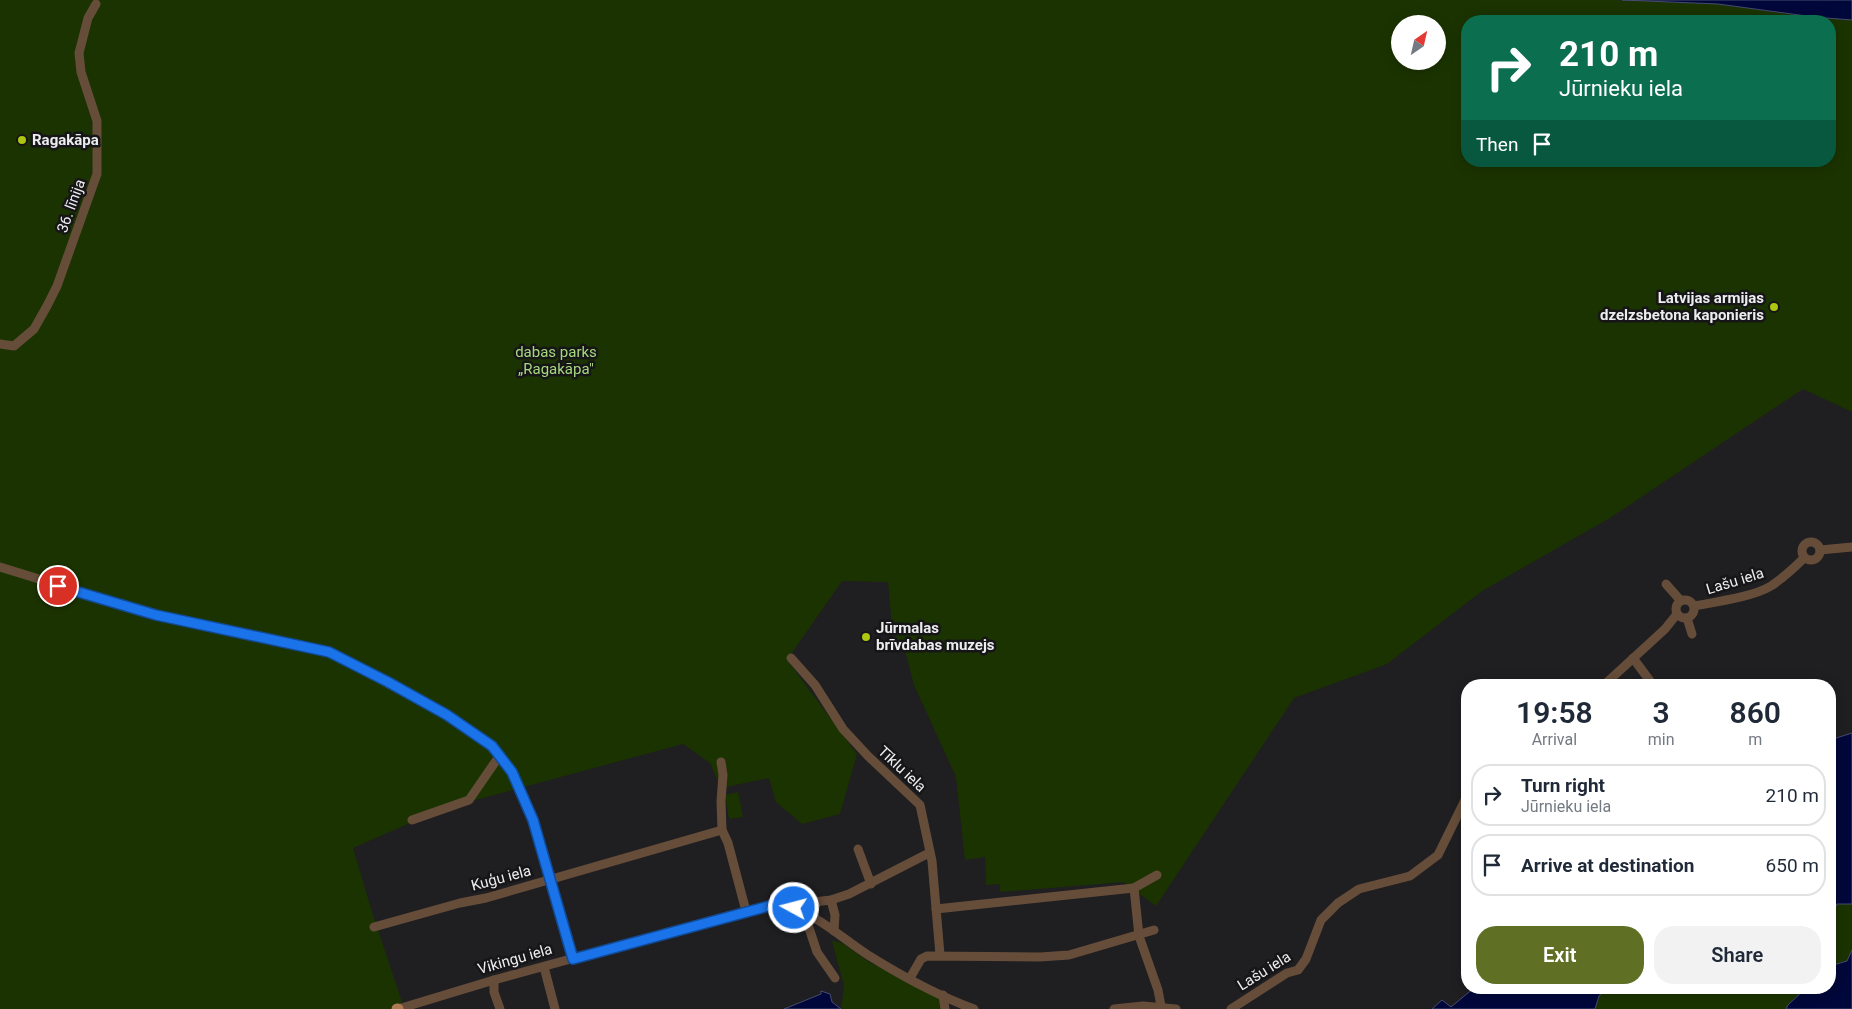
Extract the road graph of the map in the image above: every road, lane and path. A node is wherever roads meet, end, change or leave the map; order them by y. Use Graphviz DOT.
graph roads {
  1 [pos="96,4"];
  2 [pos="0,344"];
  3 [pos="1852,547"];
  4 [pos="1820,550"];
  5 [pos="1804,558"];
  6 [pos="0,567"];
  7 [pos="1666,584"];
  8 [pos="1681,601"];
  9 [pos="1694,606"];
  10 [pos="1677,614"];
  11 [pos="1687,618"];
  12 [pos="1692,634"];
  13 [pos="791,658"];
  14 [pos="1632,658"];
  15 [pos="1610,679"];
  16 [pos="1648,679"];
  17 [pos="500,755"];
  18 [pos="721,762"];
  19 [pos="1461,808"];
  20 [pos="412,820"];
  21 [pos="722,830"];
  22 [pos="858,849"];
  23 [pos="929,853"];
  24 [pos="1154,865"];
  25 [pos="549,879"];
  26 [pos="871,884"];
  27 [pos="1134,888"];
  28 [pos="832,900"];
  29 [pos="780,906"];
  30 [pos="936,909"];
  31 [pos="746,911"];
  32 [pos="804,913"];
  33 [pos="374,927"];
  34 [pos="834,930"];
  35 [pos="1154,930"];
  36 [pos="1140,936"];
  37 [pos="940,955"];
  38 [pos="573,959"];
  39 [pos="544,967"];
  40 [pos="835,978"];
  41 [pos="910,978"];
  42 [pos="494,980"];
  43 [pos="943,995"];
  44 [pos="1161,1006"];
  45 [pos="1131,1008"];
  46 [pos="398,1009"];
  47 [pos="500,1009"];
  48 [pos="555,1009"];
  49 [pos="945,1009"];
  50 [pos="974,1009"];
  51 [pos="1114,1009"];
  52 [pos="1176,1009"];
  53 [pos="1230,1009"];
  1 -- 2 [label="street, 36. līnija"];
  3 -- 4 [label="street, Lašu iela"];
  4 -- 5 [label="street, Lašu iela"];
  4 -- 5 [label="street, Lašu iela"];
  5 -- 9 [label="street, Lašu iela"];
  6 -- 17 [label="street"];
  7 -- 8 [label="street"];
  8 -- 9 [label="street, Lašu iela"];
  8 -- 10 [label="street"];
  9 -- 11 [label="street, Lašu iela"];
  10 -- 11 [label="street"];
  10 -- 14 [label="street"];
  11 -- 12 [label="street"];
  13 -- 23 [label="street, Tīklu iela"];
  14 -- 15 [label="street"];
  14 -- 16 [label="street"];
  17 -- 20 [label="street"];
  17 -- 25 [label="street"];
  18 -- 21 [label="street"];
  19 -- 53 [label="street, Lašu iela"];
  21 -- 25 [label="street, Kuģu iela"];
  21 -- 31 [label="street"];
  22 -- 26 [label="street"];
  23 -- 26 [label="street"];
  23 -- 30 [label="street, Tīklu iela"];
  24 -- 27 [label="street"];
  25 -- 33 [label="street, Kuģu iela"];
  25 -- 38 [label="street"];
  26 -- 28 [label="street"];
  27 -- 30 [label="street"];
  27 -- 36 [label="street"];
  28 -- 29 [label="street"];
  28 -- 34 [label="street"];
  29 -- 31 [label="street, Vikingu iela"];
  29 -- 32 [label="street, Vikingu iela"];
  30 -- 37 [label="street, Tīklu iela"];
  31 -- 38 [label="street, Vikingu iela"];
  32 -- 34 [label="street, Vikingu iela"];
  32 -- 40 [label="street"];
  34 -- 41 [label="street, Vikingu iela"];
  35 -- 36 [label="street"];
  36 -- 37 [label="street"];
  36 -- 44 [label="street"];
  37 -- 41 [label="street"];
  38 -- 39 [label="street, Vikingu iela"];
  39 -- 42 [label="street, Vikingu iela"];
  39 -- 48 [label="street"];
  41 -- 43 [label="street, Vikingu iela"];
  42 -- 46 [label="street, Vikingu iela"];
  42 -- 47 [label="street"];
  43 -- 49 [label="street"];
  43 -- 50 [label="street"];
  44 -- 45 [label="street"];
  44 -- 52 [label="street"];
  45 -- 51 [label="street"];
}
